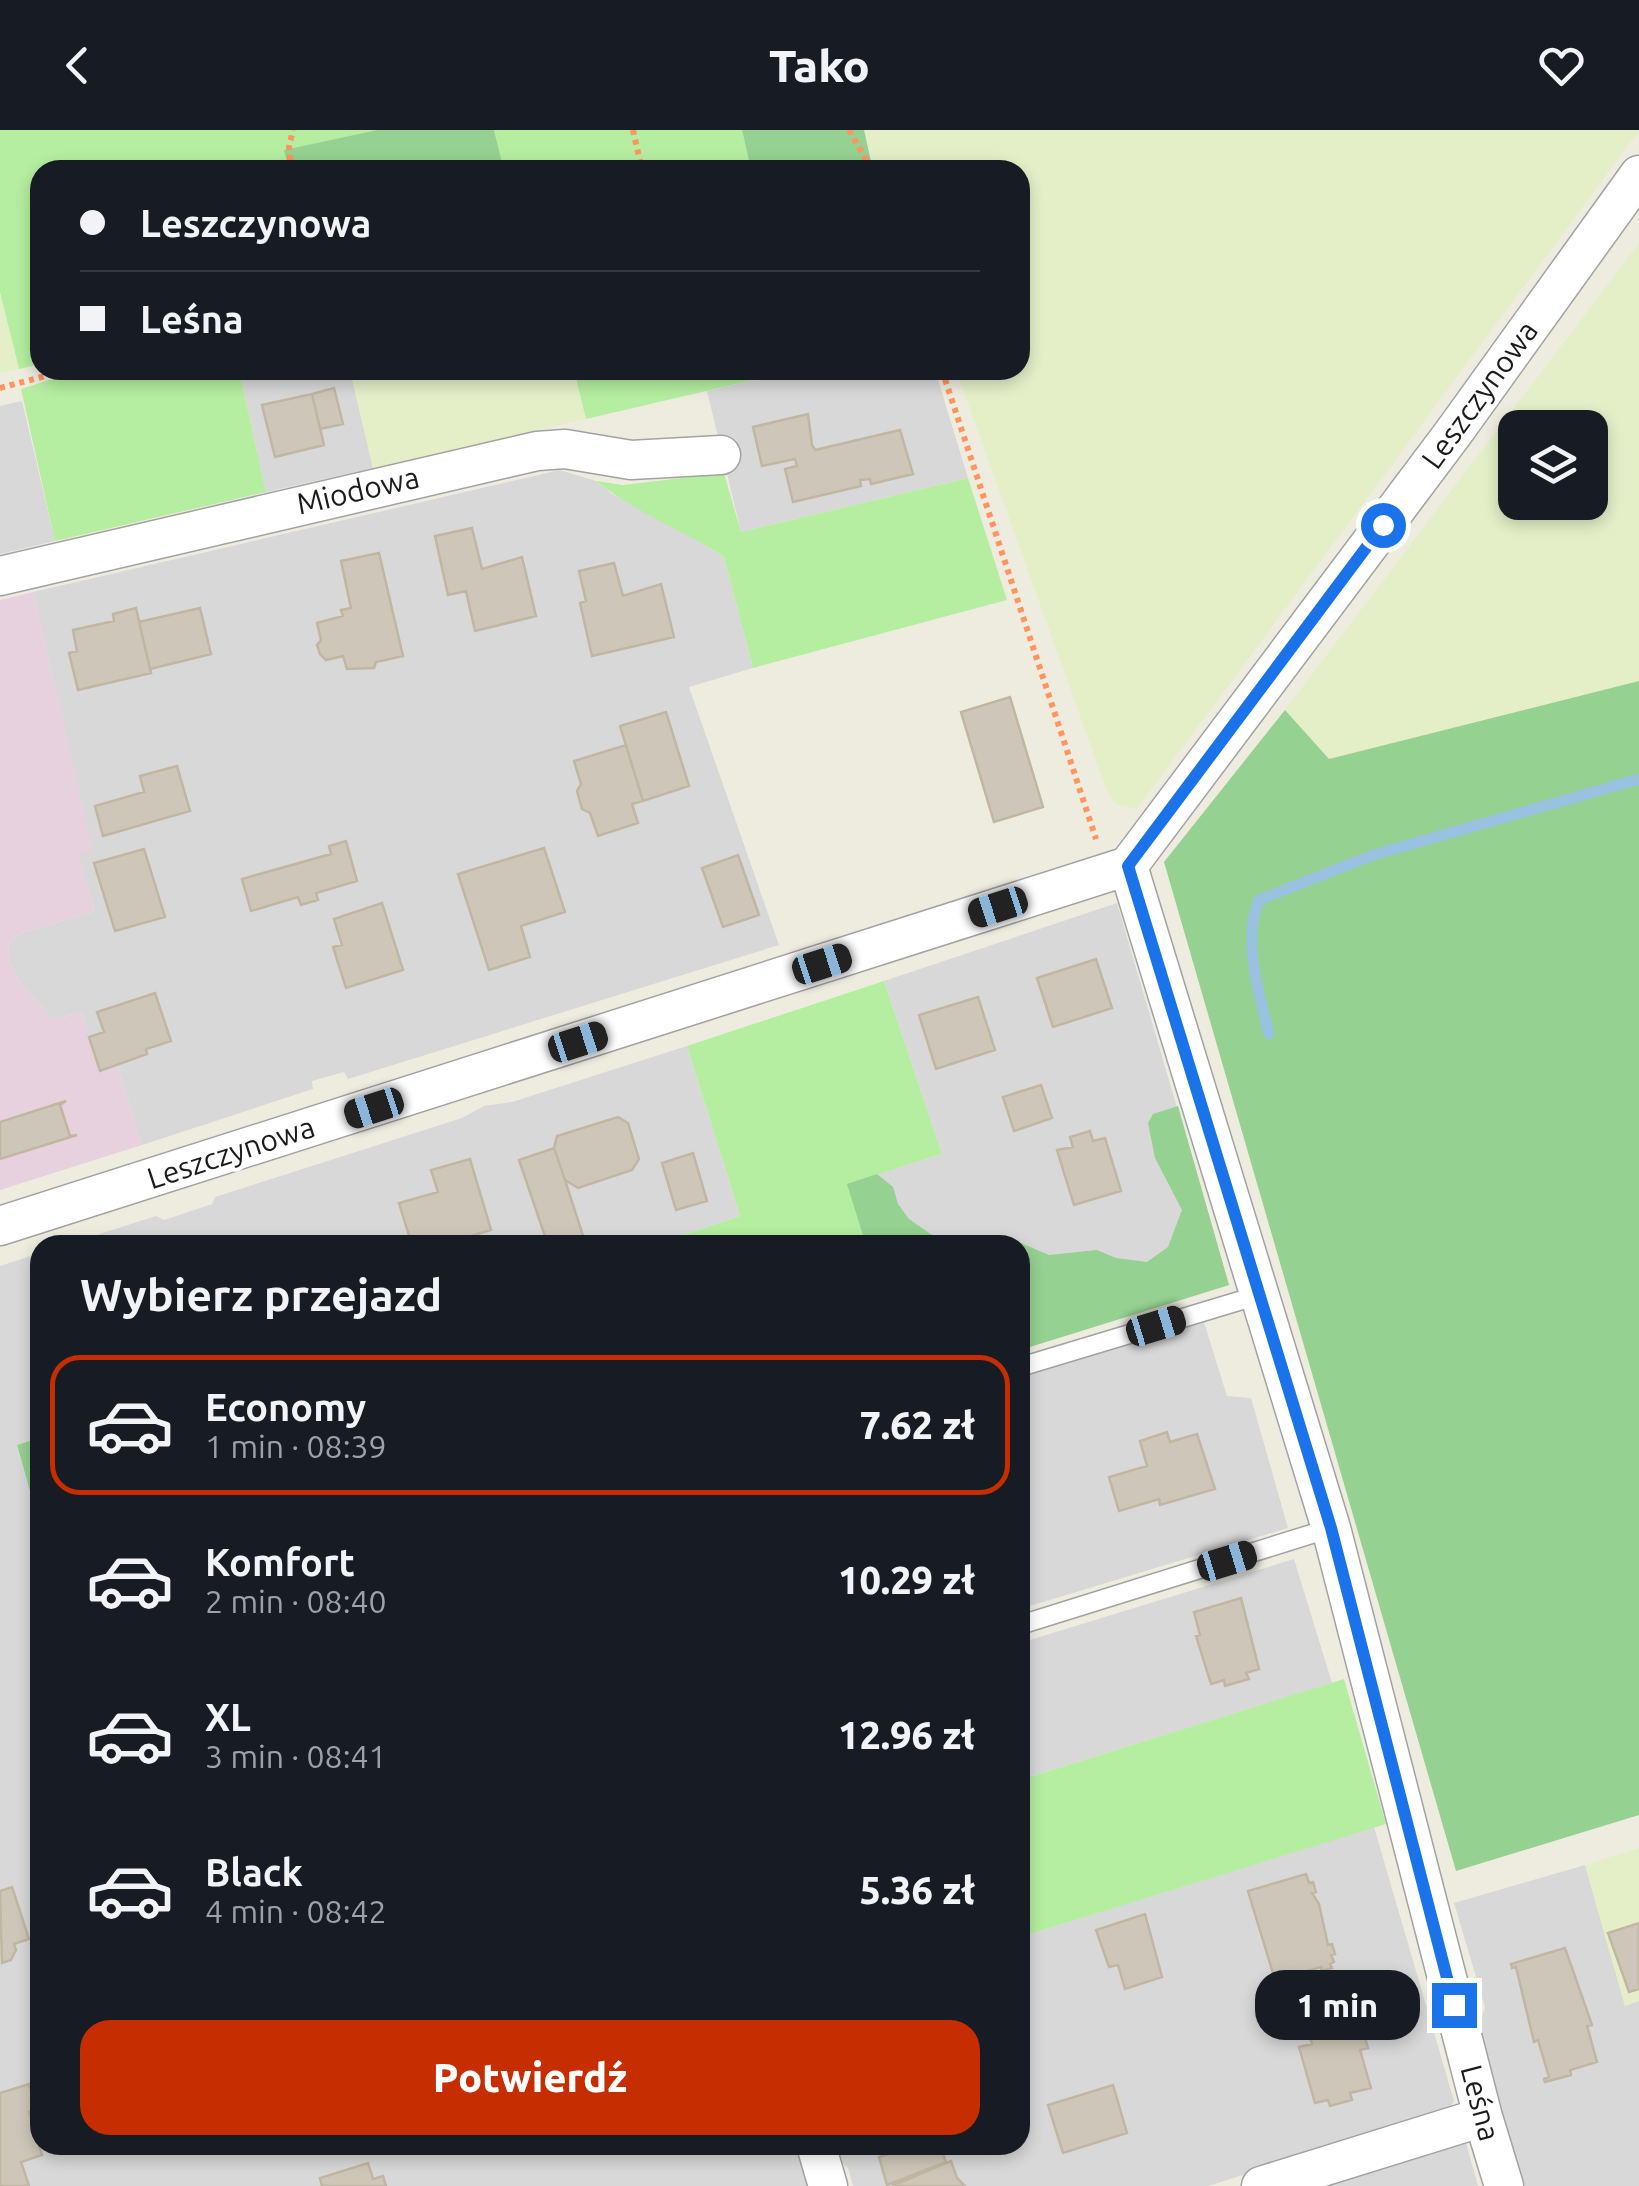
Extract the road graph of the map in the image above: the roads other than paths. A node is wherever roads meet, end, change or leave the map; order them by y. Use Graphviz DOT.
graph roads {
  1 [pos="1639,175"];
  2 [pos="721,455"];
  3 [pos="0,576"];
  4 [pos="1117,869"];
  5 [pos="0,1226"];
  6 [pos="1259,1295"];
  7 [pos="1030,1364"];
  8 [pos="1331,1528"];
  9 [pos="1030,1622"];
  10 [pos="1482,2117"];
  11 [pos="819,2155"];
  12 [pos="828,2186"];
  13 [pos="1262,2186"];
  14 [pos="1504,2186"];
  1 -- 4 [label="street, Leszczynowa"];
  2 -- 3 [label="street, Miodowa"];
  4 -- 5 [label="street, Leszczynowa"];
  4 -- 6 [label="street, Leśna"];
  6 -- 7 [label="lane"];
  6 -- 8 [label="street, Leśna"];
  8 -- 9 [label="lane"];
  8 -- 10 [label="street, Leśna"];
  10 -- 13 [label="street"];
  10 -- 14 [label="street, Leśna"];
  11 -- 12 [label="street"];
}
